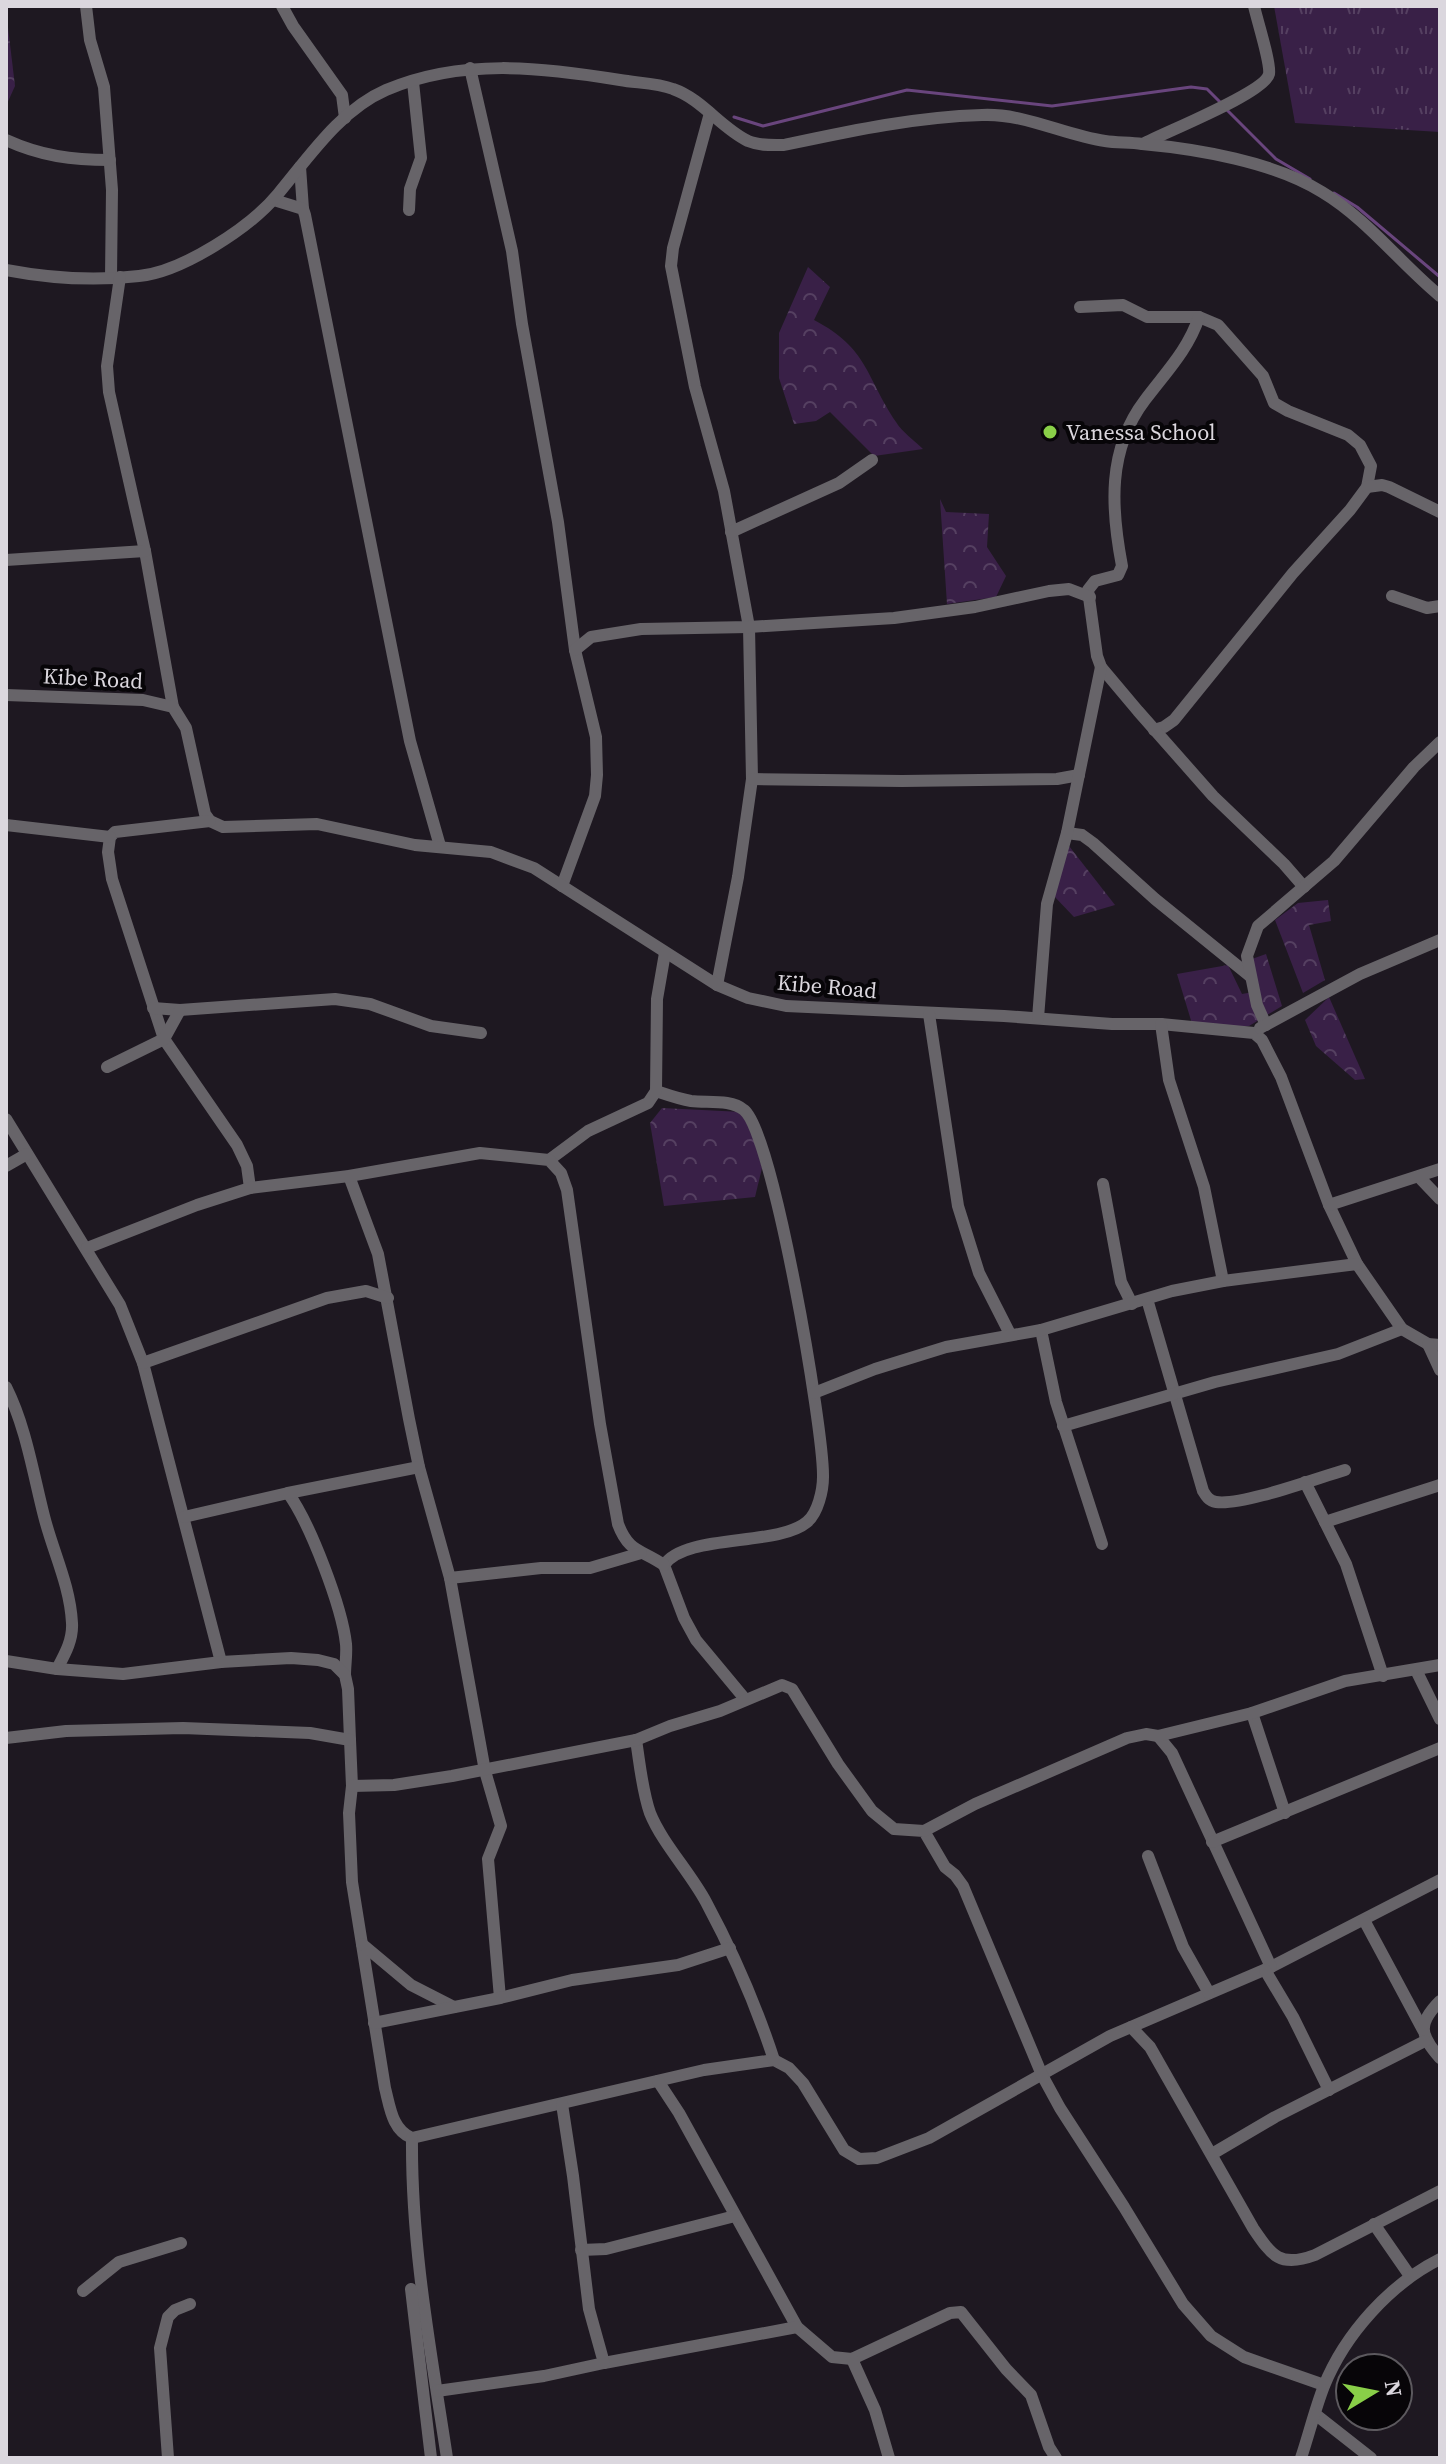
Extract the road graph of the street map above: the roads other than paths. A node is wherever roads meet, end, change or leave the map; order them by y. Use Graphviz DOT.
graph roads {
  1 [pos="86,6"];
  2 [pos="282,6"];
  3 [pos="1254,6"];
  4 [pos="470,68"];
  5 [pos="413,82"];
  6 [pos="710,113"];
  7 [pos="345,118"];
  8 [pos="6,140"];
  9 [pos="1143,144"];
  10 [pos="110,160"];
  11 [pos="300,167"];
  12 [pos="274,200"];
  13 [pos="303,209"];
  14 [pos="409,210"];
  15 [pos="6,270"];
  16 [pos="115,277"];
  17 [pos="1440,296"];
  18 [pos="1080,307"];
  19 [pos="1199,317"];
  20 [pos="872,460"];
  21 [pos="1367,487"];
  22 [pos="1440,512"];
  23 [pos="731,532"];
  24 [pos="145,551"];
  25 [pos="6,560"];
  26 [pos="1392,596"];
  27 [pos="1090,597"];
  28 [pos="1440,606"];
  29 [pos="572,626"];
  30 [pos="749,627"];
  31 [pos="591,637"];
  32 [pos="575,650"];
  33 [pos="1101,667"];
  34 [pos="1119,689"];
  35 [pos="1097,691"];
  36 [pos="6,695"];
  37 [pos="173,707"];
  38 [pos="1154,730"];
  39 [pos="1440,742"];
  40 [pos="1079,775"];
  41 [pos="752,779"];
  42 [pos="1057,779"];
  43 [pos="1074,801"];
  44 [pos="210,821"];
  45 [pos="6,825"];
  46 [pos="1067,833"];
  47 [pos="110,837"];
  48 [pos="440,846"];
  49 [pos="562,886"];
  50 [pos="1304,887"];
  51 [pos="1440,940"];
  52 [pos="665,953"];
  53 [pos="1250,976"];
  54 [pos="717,985"];
  55 [pos="153,1008"];
  56 [pos="180,1010"];
  57 [pos="929,1014"];
  58 [pos="1038,1018"];
  59 [pos="1161,1024"];
  60 [pos="1266,1025"];
  61 [pos="481,1033"];
  62 [pos="1254,1033"];
  63 [pos="164,1039"];
  64 [pos="107,1067"];
  65 [pos="656,1091"];
  66 [pos="6,1119"];
  67 [pos="27,1154"];
  68 [pos="549,1160"];
  69 [pos="6,1166"];
  70 [pos="247,1166"];
  71 [pos="1440,1169"];
  72 [pos="349,1176"];
  73 [pos="1419,1177"];
  74 [pos="1103,1184"];
  75 [pos="268,1186"];
  76 [pos="250,1188"];
  77 [pos="1440,1199"];
  78 [pos="1329,1205"];
  79 [pos="87,1248"];
  80 [pos="1357,1264"];
  81 [pos="1223,1281"];
  82 [pos="388,1298"];
  83 [pos="1147,1299"];
  84 [pos="1126,1306"];
  85 [pos="1402,1329"];
  86 [pos="1041,1330"];
  87 [pos="1010,1334"];
  88 [pos="1434,1344"];
  89 [pos="143,1363"];
  90 [pos="1440,1370"];
  91 [pos="6,1387"];
  92 [pos="814,1393"];
  93 [pos="1176,1395"];
  94 [pos="1063,1426"];
  95 [pos="419,1467"];
  96 [pos="1345,1470"];
  97 [pos="1305,1482"];
  98 [pos="1440,1485"];
  99 [pos="288,1493"];
  100 [pos="184,1517"];
  101 [pos="1325,1522"];
  102 [pos="1102,1544"];
  103 [pos="641,1553"];
  104 [pos="664,1565"];
  105 [pos="450,1578"];
  106 [pos="6,1661"];
  107 [pos="221,1662"];
  108 [pos="1440,1665"];
  109 [pos="57,1669"];
  110 [pos="1416,1670"];
  111 [pos="345,1675"];
  112 [pos="1383,1676"];
  113 [pos="745,1699"];
  114 [pos="1252,1713"];
  115 [pos="1440,1719"];
  116 [pos="1158,1736"];
  117 [pos="6,1738"];
  118 [pos="350,1740"];
  119 [pos="636,1740"];
  120 [pos="1440,1748"];
  121 [pos="485,1771"];
  122 [pos="352,1786"];
  123 [pos="1285,1813"];
  124 [pos="924,1831"];
  125 [pos="1212,1842"];
  126 [pos="1148,1856"];
  127 [pos="1440,1880"];
  128 [pos="1364,1920"];
  129 [pos="362,1944"];
  130 [pos="730,1948"];
  131 [pos="1268,1968"];
  132 [pos="1209,1993"];
  133 [pos="500,1998"];
  134 [pos="1440,2001"];
  135 [pos="454,2007"];
  136 [pos="1155,2018"];
  137 [pos="374,2023"];
  138 [pos="1131,2027"];
  139 [pos="1424,2035"];
  140 [pos="1150,2047"];
  141 [pos="1440,2058"];
  142 [pos="774,2060"];
  143 [pos="1042,2075"];
  144 [pos="658,2081"];
  145 [pos="1329,2090"];
  146 [pos="562,2104"];
  147 [pos="412,2138"];
  148 [pos="1212,2154"];
  149 [pos="1440,2191"];
  150 [pos="735,2216"];
  151 [pos="1374,2224"];
  152 [pos="181,2243"];
  153 [pos="581,2250"];
  154 [pos="1440,2259"];
  155 [pos="1410,2276"];
  156 [pos="411,2289"];
  157 [pos="83,2291"];
  158 [pos="190,2304"];
  159 [pos="797,2327"];
  160 [pos="852,2359"];
  161 [pos="604,2363"];
  162 [pos="1324,2385"];
  163 [pos="437,2391"];
  164 [pos="1315,2414"];
  165 [pos="168,2458"];
  166 [pos="431,2458"];
  167 [pos="447,2458"];
  168 [pos="889,2458"];
  169 [pos="1056,2458"];
  170 [pos="1301,2458"];
  171 [pos="1371,2458"];
  1 -- 10 [label="street"];
  2 -- 7 [label="street"];
  3 -- 9 [label="street"];
  4 -- 5 [label="street"];
  4 -- 6 [label="street"];
  4 -- 29 [label="street"];
  5 -- 7 [label="street"];
  5 -- 14 [label="street"];
  6 -- 9 [label="street"];
  6 -- 23 [label="street"];
  7 -- 11 [label="street"];
  8 -- 10 [label="street"];
  9 -- 17 [label="street"];
  10 -- 16 [label="street"];
  11 -- 12 [label="street"];
  11 -- 13 [label="street"];
  12 -- 13 [label="street"];
  12 -- 16 [label="street"];
  13 -- 48 [label="street"];
  15 -- 16 [label="street"];
  16 -- 24 [label="street"];
  18 -- 19 [label="street"];
  19 -- 21 [label="street"];
  19 -- 27 [label="street"];
  20 -- 23 [label="street"];
  21 -- 22 [label="street"];
  21 -- 38 [label="street"];
  23 -- 30 [label="street"];
  24 -- 25 [label="street"];
  24 -- 37 [label="street"];
  26 -- 28 [label="street"];
  27 -- 30 [label="street"];
  27 -- 33 [label="street"];
  29 -- 31 [label="street"];
  29 -- 32 [label="street"];
  30 -- 31 [label="street"];
  30 -- 41 [label="street"];
  31 -- 32 [label="street"];
  32 -- 49 [label="street"];
  33 -- 34 [label="street"];
  33 -- 35 [label="street"];
  34 -- 35 [label="street"];
  34 -- 38 [label="street"];
  35 -- 40 [label="street"];
  36 -- 37 [label="street, Kibe Road"];
  37 -- 44 [label="street"];
  38 -- 50 [label="street"];
  39 -- 50 [label="street"];
  40 -- 42 [label="street"];
  40 -- 43 [label="street"];
  41 -- 42 [label="street"];
  41 -- 54 [label="street"];
  42 -- 43 [label="street"];
  43 -- 46 [label="street"];
  44 -- 47 [label="street, Kibe Road"];
  44 -- 48 [label="street, Kibe Road"];
  45 -- 47 [label="street"];
  46 -- 53 [label="street"];
  46 -- 58 [label="street"];
  47 -- 55 [label="street"];
  48 -- 49 [label="street, Kibe Road"];
  49 -- 52 [label="street, Kibe Road"];
  50 -- 53 [label="street"];
  51 -- 60 [label="street"];
  52 -- 54 [label="street, Kibe Road"];
  52 -- 65 [label="street"];
  53 -- 60 [label="street"];
  54 -- 57 [label="street, Kibe Road"];
  55 -- 56 [label="street"];
  55 -- 63 [label="street"];
  56 -- 61 [label="street"];
  56 -- 63 [label="street"];
  57 -- 58 [label="street, Kibe Road"];
  57 -- 87 [label="street"];
  58 -- 59 [label="street, Kibe Road"];
  59 -- 62 [label="street, Kibe Road"];
  59 -- 81 [label="street"];
  60 -- 62 [label="street"];
  62 -- 78 [label="street"];
  63 -- 64 [label="street"];
  63 -- 70 [label="street"];
  65 -- 68 [label="street"];
  65 -- 92 [label="street"];
  66 -- 67 [label="street"];
  67 -- 69 [label="street"];
  67 -- 79 [label="street"];
  68 -- 72 [label="street"];
  68 -- 103 [label="street"];
  70 -- 75 [label="street"];
  70 -- 76 [label="street"];
  71 -- 73 [label="street"];
  72 -- 75 [label="street"];
  72 -- 82 [label="street"];
  73 -- 77 [label="street"];
  73 -- 78 [label="street"];
  74 -- 84 [label="street"];
  75 -- 76 [label="street"];
  76 -- 79 [label="street"];
  78 -- 80 [label="street"];
  79 -- 89 [label="street"];
  80 -- 81 [label="street"];
  80 -- 85 [label="street"];
  81 -- 83 [label="street"];
  82 -- 89 [label="street"];
  82 -- 95 [label="street"];
  83 -- 84 [label="street"];
  83 -- 93 [label="street"];
  84 -- 86 [label="street"];
  85 -- 88 [label="street"];
  85 -- 93 [label="street"];
  86 -- 87 [label="street"];
  86 -- 94 [label="street"];
  87 -- 92 [label="street"];
  88 -- 90 [label="street"];
  89 -- 100 [label="street"];
  91 -- 109 [label="street"];
  92 -- 104 [label="street"];
  93 -- 94 [label="street"];
  93 -- 97 [label="street"];
  94 -- 102 [label="street"];
  95 -- 99 [label="street"];
  95 -- 105 [label="street"];
  96 -- 97 [label="street"];
  97 -- 101 [label="street"];
  98 -- 101 [label="street"];
  99 -- 100 [label="street"];
  99 -- 111 [label="street"];
  100 -- 107 [label="street"];
  101 -- 112 [label="street"];
  103 -- 104 [label="street"];
  103 -- 105 [label="street"];
  104 -- 113 [label="street"];
  105 -- 121 [label="street"];
  106 -- 109 [label="street"];
  107 -- 109 [label="street"];
  107 -- 111 [label="street"];
  108 -- 110 [label="street"];
  110 -- 112 [label="street"];
  110 -- 115 [label="street"];
  111 -- 118 [label="street"];
  112 -- 114 [label="street"];
  113 -- 119 [label="street"];
  113 -- 124 [label="street"];
  114 -- 116 [label="street"];
  114 -- 123 [label="street"];
  116 -- 124 [label="street"];
  116 -- 125 [label="street"];
  117 -- 118 [label="street"];
  118 -- 122 [label="street"];
  119 -- 121 [label="street"];
  119 -- 130 [label="street"];
  120 -- 123 [label="street"];
  121 -- 122 [label="street"];
  121 -- 133 [label="street"];
  122 -- 129 [label="street"];
  123 -- 125 [label="street"];
  124 -- 143 [label="street"];
  125 -- 131 [label="street"];
  126 -- 132 [label="street"];
  127 -- 128 [label="street"];
  128 -- 131 [label="street"];
  128 -- 139 [label="street"];
  129 -- 135 [label="street"];
  129 -- 137 [label="street"];
  130 -- 133 [label="street"];
  130 -- 142 [label="street"];
  131 -- 132 [label="street"];
  131 -- 145 [label="street"];
  132 -- 136 [label="street"];
  133 -- 135 [label="street"];
  134 -- 139 [label="street"];
  135 -- 137 [label="street"];
  136 -- 138 [label="street"];
  136 -- 140 [label="street"];
  137 -- 147 [label="street"];
  138 -- 140 [label="street"];
  138 -- 143 [label="street"];
  139 -- 141 [label="street"];
  139 -- 145 [label="street"];
  140 -- 148 [label="street"];
  142 -- 143 [label="street"];
  142 -- 144 [label="street"];
  143 -- 162 [label="street"];
  144 -- 146 [label="street"];
  144 -- 150 [label="street"];
  145 -- 148 [label="street"];
  146 -- 147 [label="street"];
  146 -- 153 [label="street"];
  147 -- 163 [label="street"];
  148 -- 151 [label="street"];
  149 -- 151 [label="street"];
  150 -- 153 [label="street"];
  150 -- 159 [label="street"];
  151 -- 155 [label="street"];
  152 -- 157 [label="street"];
  153 -- 161 [label="street"];
  154 -- 155 [label="street"];
  155 -- 162 [label="street"];
  156 -- 166 [label="street"];
  158 -- 165 [label="street"];
  159 -- 160 [label="street"];
  159 -- 161 [label="street"];
  160 -- 168 [label="street"];
  160 -- 169 [label="street"];
  161 -- 163 [label="street"];
  162 -- 164 [label="street"];
  163 -- 167 [label="street"];
  164 -- 170 [label="street"];
  164 -- 171 [label="street"];
}
